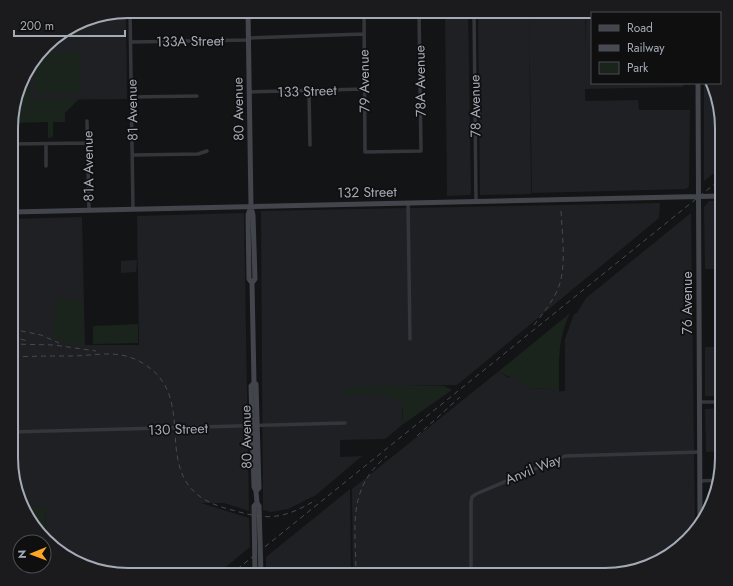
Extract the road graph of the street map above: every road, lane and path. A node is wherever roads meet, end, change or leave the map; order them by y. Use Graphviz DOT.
graph roads {
  1 [pos="130,18"];
  2 [pos="248,18"];
  3 [pos="364,18"];
  4 [pos="419,18"];
  5 [pos="474,18"];
  6 [pos="364,34"];
  7 [pos="249,39"];
  8 [pos="131,42"];
  9 [pos="698,84"];
  10 [pos="365,89"];
  11 [pos="309,91"];
  12 [pos="250,92"];
  13 [pos="197,96"];
  14 [pos="132,97"];
  15 [pos="86,121"];
  16 [pos="87,143"];
  17 [pos="18,144"];
  18 [pos="46,144"];
  19 [pos="310,145"];
  20 [pos="206,151"];
  21 [pos="365,152"];
  22 [pos="133,155"];
  23 [pos="46,166"];
  24 [pos="715,196"];
  25 [pos="698,197"];
  26 [pos="476,202"];
  27 [pos="408,203"];
  28 [pos="251,207"];
  29 [pos="133,209"];
  30 [pos="89,210"];
  31 [pos="18,212"];
  32 [pos="410,339"];
  33 [pos="699,402"];
  34 [pos="715,402"];
  35 [pos="345,423"];
  36 [pos="255,426"];
  37 [pos="18,432"];
  38 [pos="700,452"];
  39 [pos="712,480"];
  40 [pos="700,481"];
  41 [pos="257,503"];
  42 [pos="700,513"];
  43 [pos="255,568"];
  44 [pos="261,568"];
  45 [pos="471,568"];
  1 -- 8 [label="street, 81 Avenue"];
  2 -- 7 [label="main road, 80 Avenue"];
  3 -- 6 [label="street, 79 Avenue"];
  4 -- 21 [label="street, 78A Avenue"];
  5 -- 26 [label="street, 78 Avenue"];
  6 -- 7 [label="street, 133A Street"];
  6 -- 10 [label="street, 79 Avenue"];
  7 -- 8 [label="street, 133A Street"];
  7 -- 12 [label="main road, 80 Avenue"];
  8 -- 14 [label="street, 81 Avenue"];
  9 -- 25 [label="main road, 76 Avenue"];
  10 -- 11 [label="street, 133 Street"];
  10 -- 21 [label="street, 79 Avenue"];
  11 -- 12 [label="street, 133 Street"];
  11 -- 19 [label="street"];
  12 -- 28 [label="main road, 80 Avenue"];
  13 -- 14 [label="street"];
  14 -- 22 [label="street, 81 Avenue"];
  15 -- 16 [label="street, 81A Avenue"];
  16 -- 18 [label="street"];
  16 -- 30 [label="street, 81A Avenue"];
  17 -- 18 [label="street"];
  18 -- 23 [label="street"];
  20 -- 22 [label="street"];
  22 -- 29 [label="street, 81 Avenue"];
  24 -- 25 [label="main road, 132 Street"];
  25 -- 26 [label="main road, 132 Street"];
  25 -- 33 [label="main road, 76 Avenue"];
  26 -- 27 [label="main road, 132 Street"];
  27 -- 28 [label="main road, 132 Street"];
  27 -- 32 [label="street"];
  28 -- 29 [label="main road, 132 Street"];
  28 -- 36 [label="main road, 80 Avenue"];
  29 -- 30 [label="main road, 132 Street"];
  30 -- 31 [label="main road, 132 Street"];
  33 -- 34 [label="street"];
  33 -- 38 [label="main road, 76 Avenue"];
  35 -- 36 [label="street, 130 Street"];
  36 -- 37 [label="street, 130 Street"];
  36 -- 41 [label="main road, 80 Avenue"];
  38 -- 40 [label="main road, 76 Avenue"];
  38 -- 45 [label="street, Anvil Way"];
  39 -- 40 [label="street"];
  40 -- 42 [label="main road, 76 Avenue"];
  41 -- 43 [label="main road, 80 Avenue"];
  41 -- 44 [label="main road, 80 Avenue"];
}
